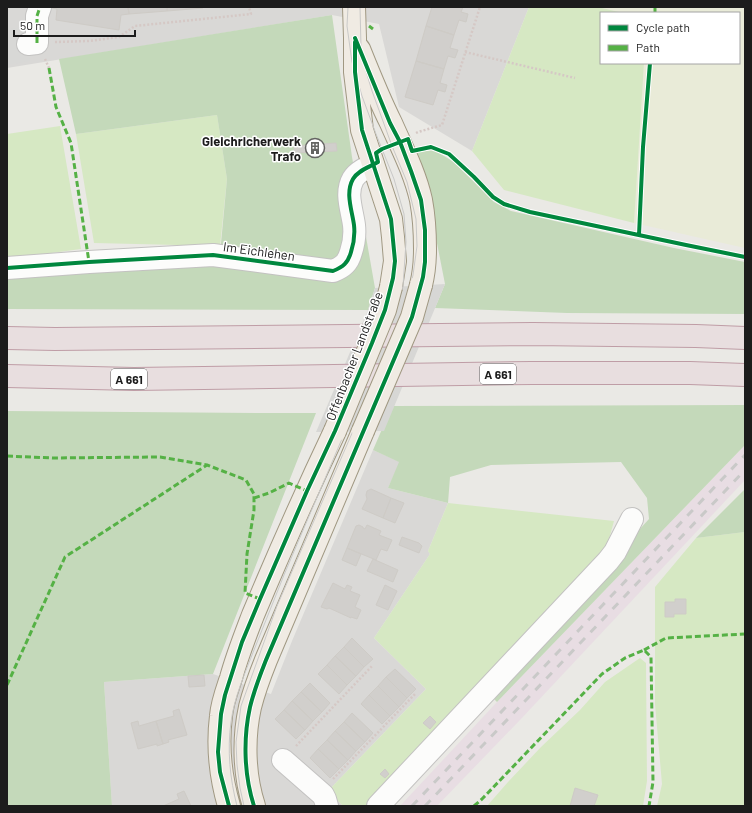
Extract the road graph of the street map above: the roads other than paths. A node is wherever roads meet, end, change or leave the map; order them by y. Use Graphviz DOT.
graph roads {
  1 [pos="40,7"];
  2 [pos="354,7"];
  3 [pos="355,38"];
  4 [pos="32,43"];
  5 [pos="373,165"];
  6 [pos="7,268"];
  7 [pos="7,338"];
  8 [pos="745,338"];
  9 [pos="745,375"];
  10 [pos="7,376"];
  11 [pos="632,519"];
  12 [pos="284,760"];
  13 [pos="323,799"];
  14 [pos="229,806"];
  15 [pos="254,806"];
  16 [pos="378,806"];
  1 -- 4 [label="street"];
  2 -- 3 [label="main road, Offenbacher Landstraße"];
  3 -- 5 [label="main road, Offenbacher Landstraße"];
  3 -- 15 [label="main road, Offenbacher Landstraße, bridge"];
  5 -- 6 [label="street, Im Eichlehen"];
  5 -- 14 [label="main road, Offenbacher Landstraße, bridge"];
  7 -- 8 [label="highway"];
  9 -- 10 [label="highway, A 661"];
  11 -- 16 [label="street"];
  12 -- 13 [label="street"];
}
